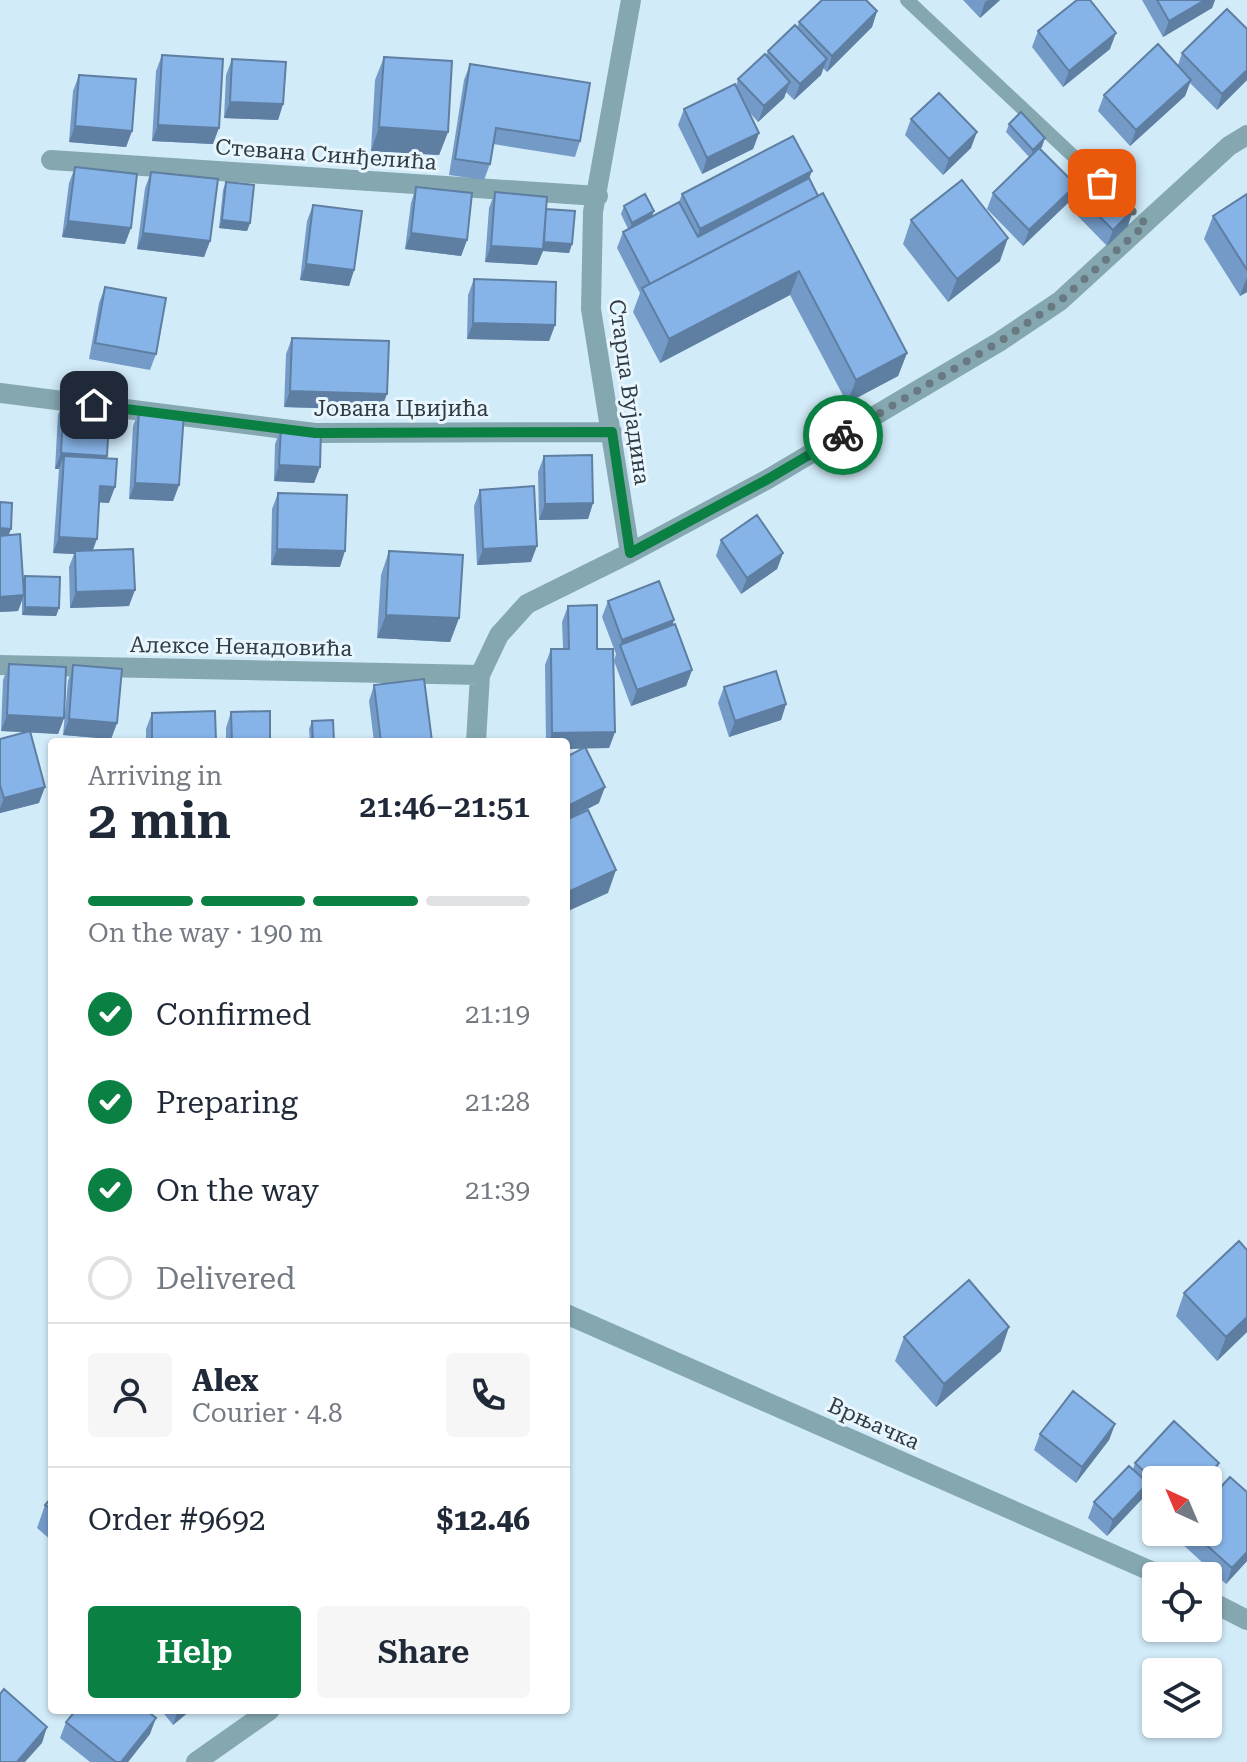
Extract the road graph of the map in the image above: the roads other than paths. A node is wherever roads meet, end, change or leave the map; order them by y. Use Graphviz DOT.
graph roads {
  1 [pos="631,0"];
  2 [pos="907,0"];
  3 [pos="1247,135"];
  4 [pos="51,160"];
  5 [pos="1111,192"];
  6 [pos="598,196"];
  7 [pos="0,393"];
  8 [pos="612,432"];
  9 [pos="630,553"];
  10 [pos="0,665"];
  11 [pos="480,675"];
  12 [pos="476,738"];
  13 [pos="570,1316"];
  14 [pos="1142,1567"];
  15 [pos="1222,1607"];
  16 [pos="1247,1620"];
  17 [pos="264,1714"];
  18 [pos="196,1762"];
  1 -- 6 [label="street, Старца Вујадина"];
  2 -- 5 [label="lane"];
  3 -- 9 [label="street"];
  4 -- 6 [label="street, Стевана Синђелића"];
  6 -- 8 [label="street, Старца Вујадина"];
  7 -- 8 [label="street, Јована Цвијића"];
  8 -- 9 [label="street, Старца Вујадина"];
  9 -- 11 [label="street"];
  10 -- 11 [label="street, Алексе Ненадовића"];
  11 -- 12 [label="street"];
  13 -- 14 [label="street, Врњачка"];
  15 -- 16 [label="street"];
  17 -- 18 [label="street"];
}
